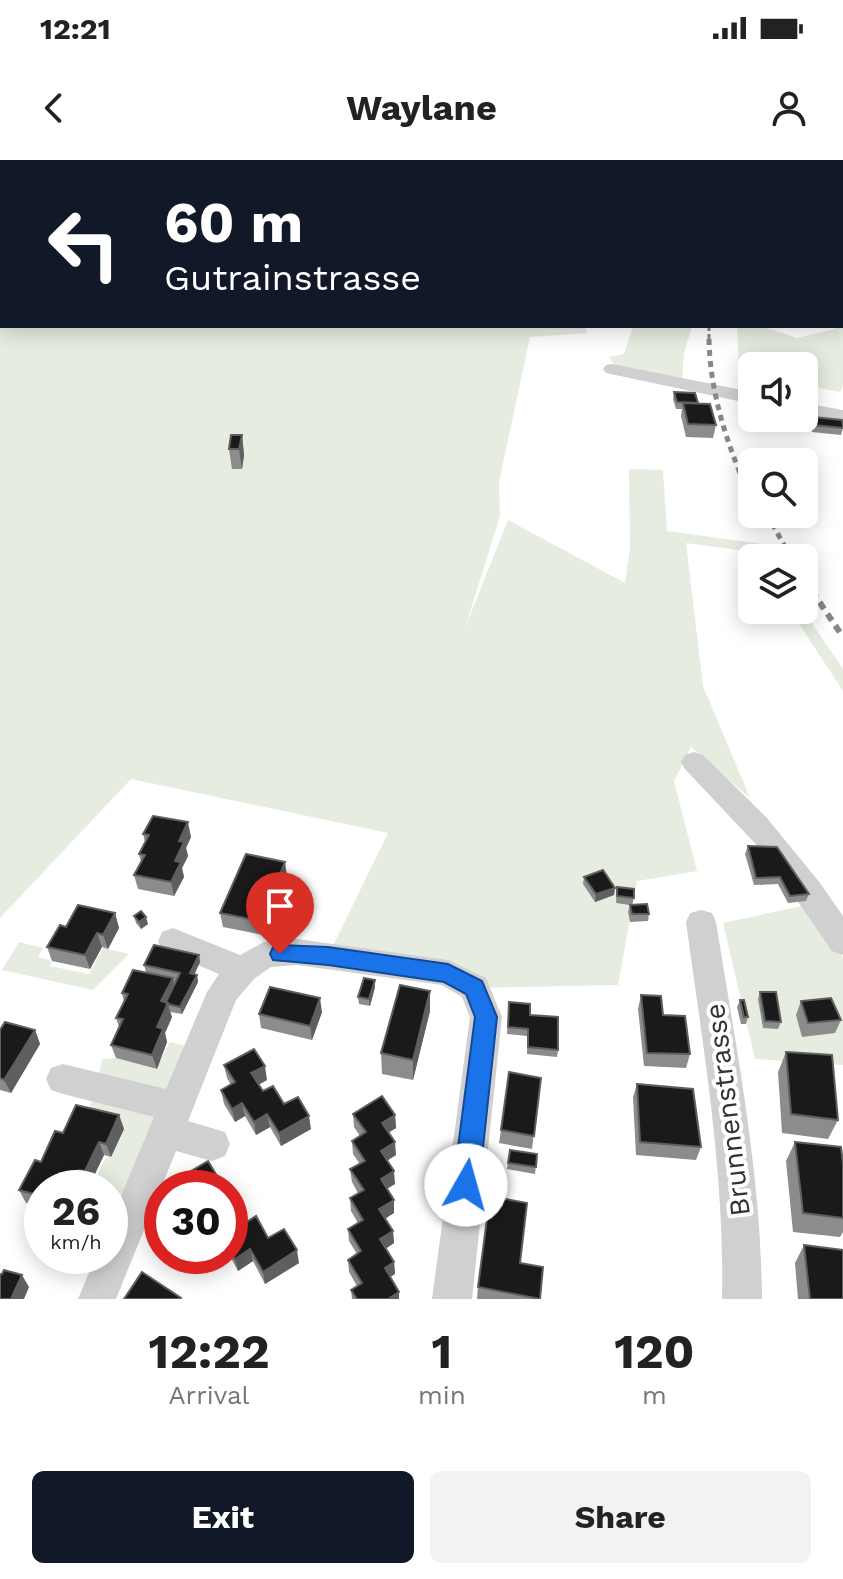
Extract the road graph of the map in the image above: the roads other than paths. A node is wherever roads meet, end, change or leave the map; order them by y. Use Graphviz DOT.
graph roads {
  1 [pos="612,369"];
  2 [pos="738,395"];
  3 [pos="818,412"];
  4 [pos="843,416"];
  5 [pos="694,762"];
  6 [pos="701,922"];
  7 [pos="173,941"];
  8 [pos="843,942"];
  9 [pos="243,970"];
  10 [pos="63,1079"];
  11 [pos="171,1119"];
  12 [pos="212,1144"];
  13 [pos="97,1299"];
  14 [pos="452,1299"];
  15 [pos="742,1299"];
  1 -- 2 [label="street"];
  3 -- 4 [label="street"];
  5 -- 8 [label="street"];
  6 -- 15 [label="street, Brunnenstrasse"];
  7 -- 9 [label="street"];
  9 -- 11 [label="street"];
  9 -- 14 [label="street"];
  10 -- 11 [label="street"];
  11 -- 12 [label="street"];
  11 -- 13 [label="street"];
}
